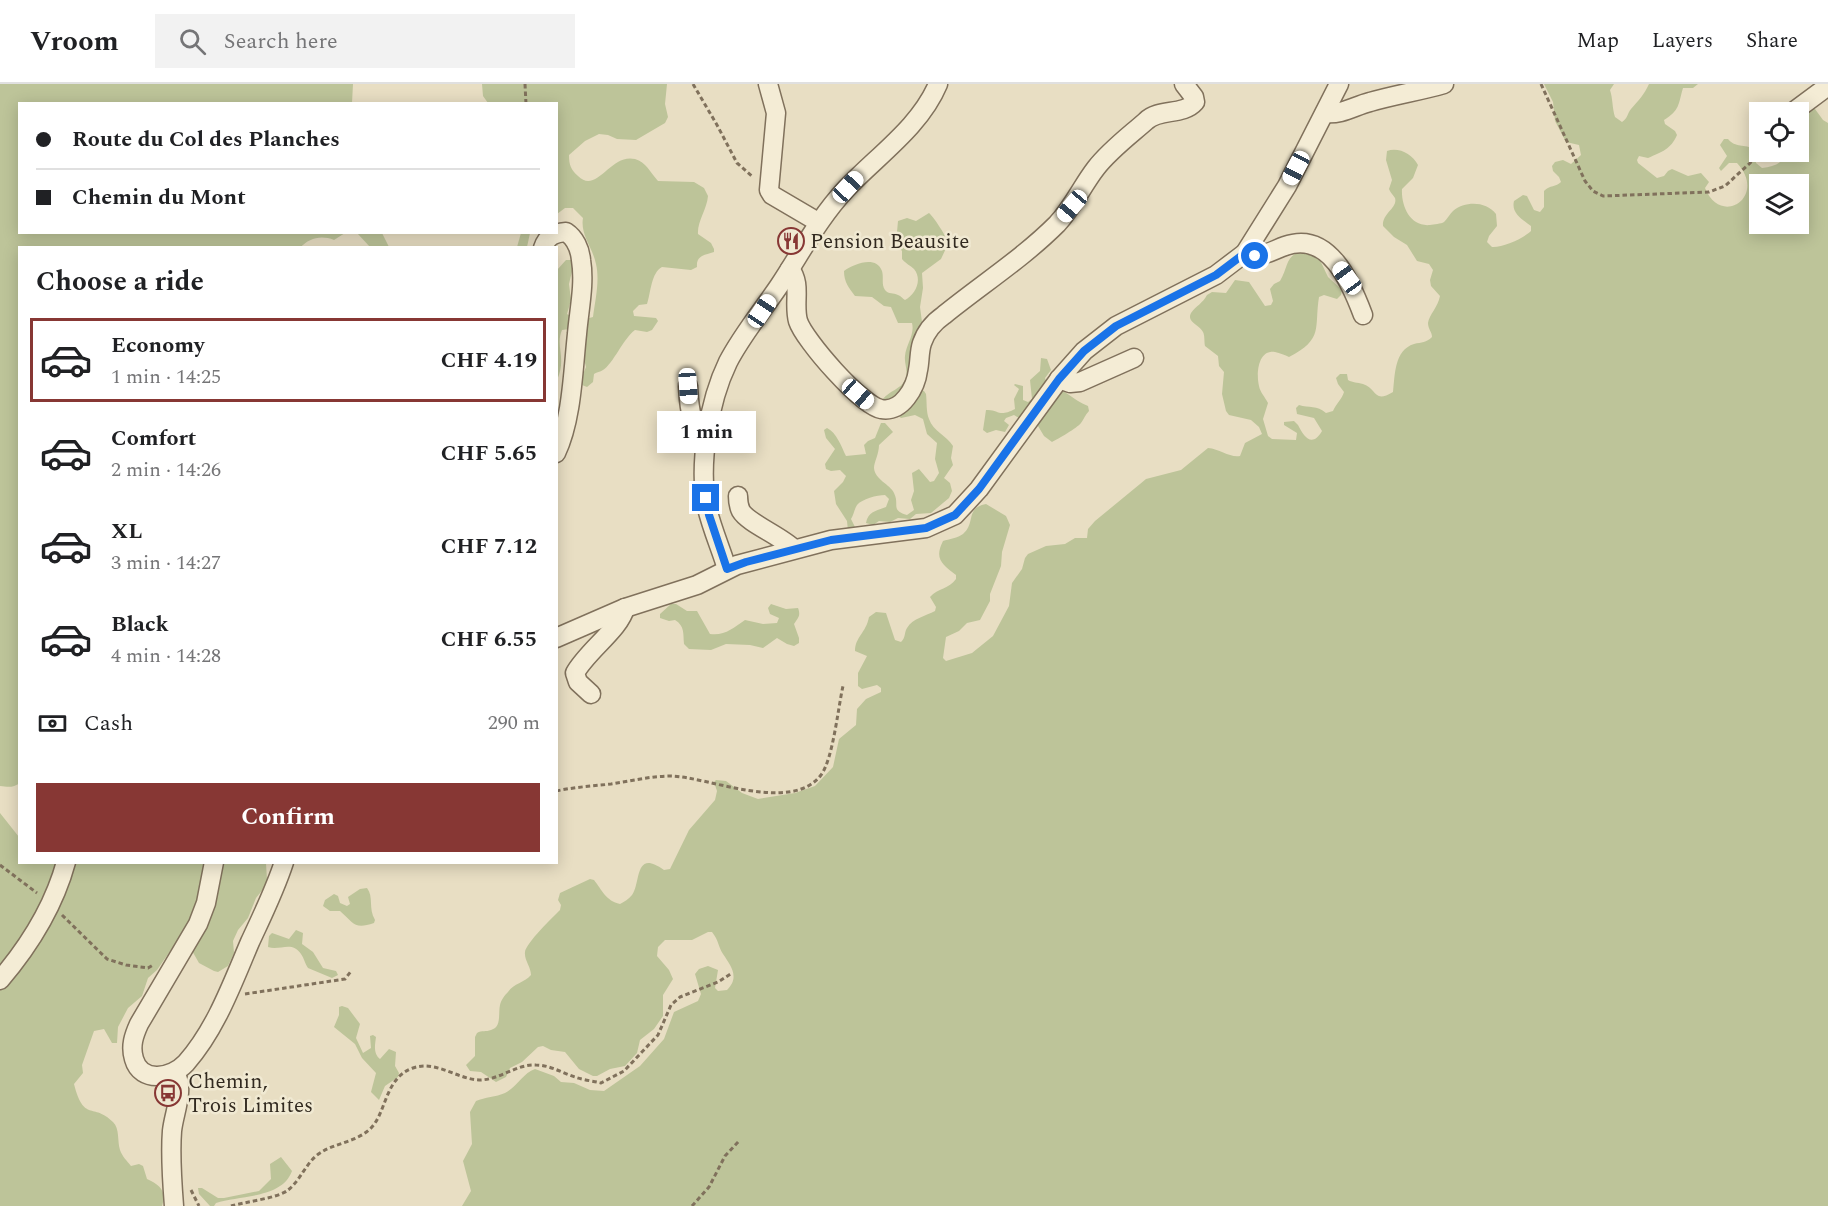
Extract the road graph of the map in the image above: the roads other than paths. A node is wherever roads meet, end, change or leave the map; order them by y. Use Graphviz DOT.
graph roads {
  1 [pos="768,84"];
  2 [pos="938,84"];
  3 [pos="1184,84"];
  4 [pos="1339,84"];
  5 [pos="1444,84"];
  6 [pos="1828,86"];
  7 [pos="1806,102"];
  8 [pos="1324,113"];
  9 [pos="818,222"];
  10 [pos="558,233"];
  11 [pos="553,234"];
  12 [pos="544,246"];
  13 [pos="1245,253"];
  14 [pos="790,269"];
  15 [pos="1363,315"];
  16 [pos="1134,358"];
  17 [pos="1059,379"];
  18 [pos="688,386"];
  19 [pos="708,434"];
  20 [pos="558,446"];
  21 [pos="738,496"];
  22 [pos="794,549"];
  23 [pos="727,569"];
  24 [pos="625,608"];
  25 [pos="558,637"];
  26 [pos="591,694"];
  27 [pos="65,864"];
  28 [pos="214,864"];
  29 [pos="283,864"];
  30 [pos="0,980"];
  31 [pos="176,1072"];
  32 [pos="174,1206"];
  1 -- 9 [label="street"];
  2 -- 9 [label="street"];
  3 -- 14 [label="street"];
  4 -- 8 [label="street"];
  5 -- 8 [label="street"];
  6 -- 7 [label="street"];
  8 -- 13 [label="street"];
  9 -- 14 [label="street"];
  10 -- 20 [label="street"];
  11 -- 12 [label="street"];
  13 -- 15 [label="street"];
  13 -- 17 [label="street"];
  14 -- 19 [label="street"];
  16 -- 17 [label="street"];
  17 -- 22 [label="street"];
  18 -- 19 [label="street"];
  19 -- 23 [label="street"];
  21 -- 22 [label="street"];
  22 -- 23 [label="street"];
  23 -- 24 [label="street"];
  24 -- 25 [label="street"];
  24 -- 26 [label="street"];
  27 -- 30 [label="street"];
  28 -- 31 [label="street"];
  29 -- 31 [label="street"];
  31 -- 32 [label="street"];
}
